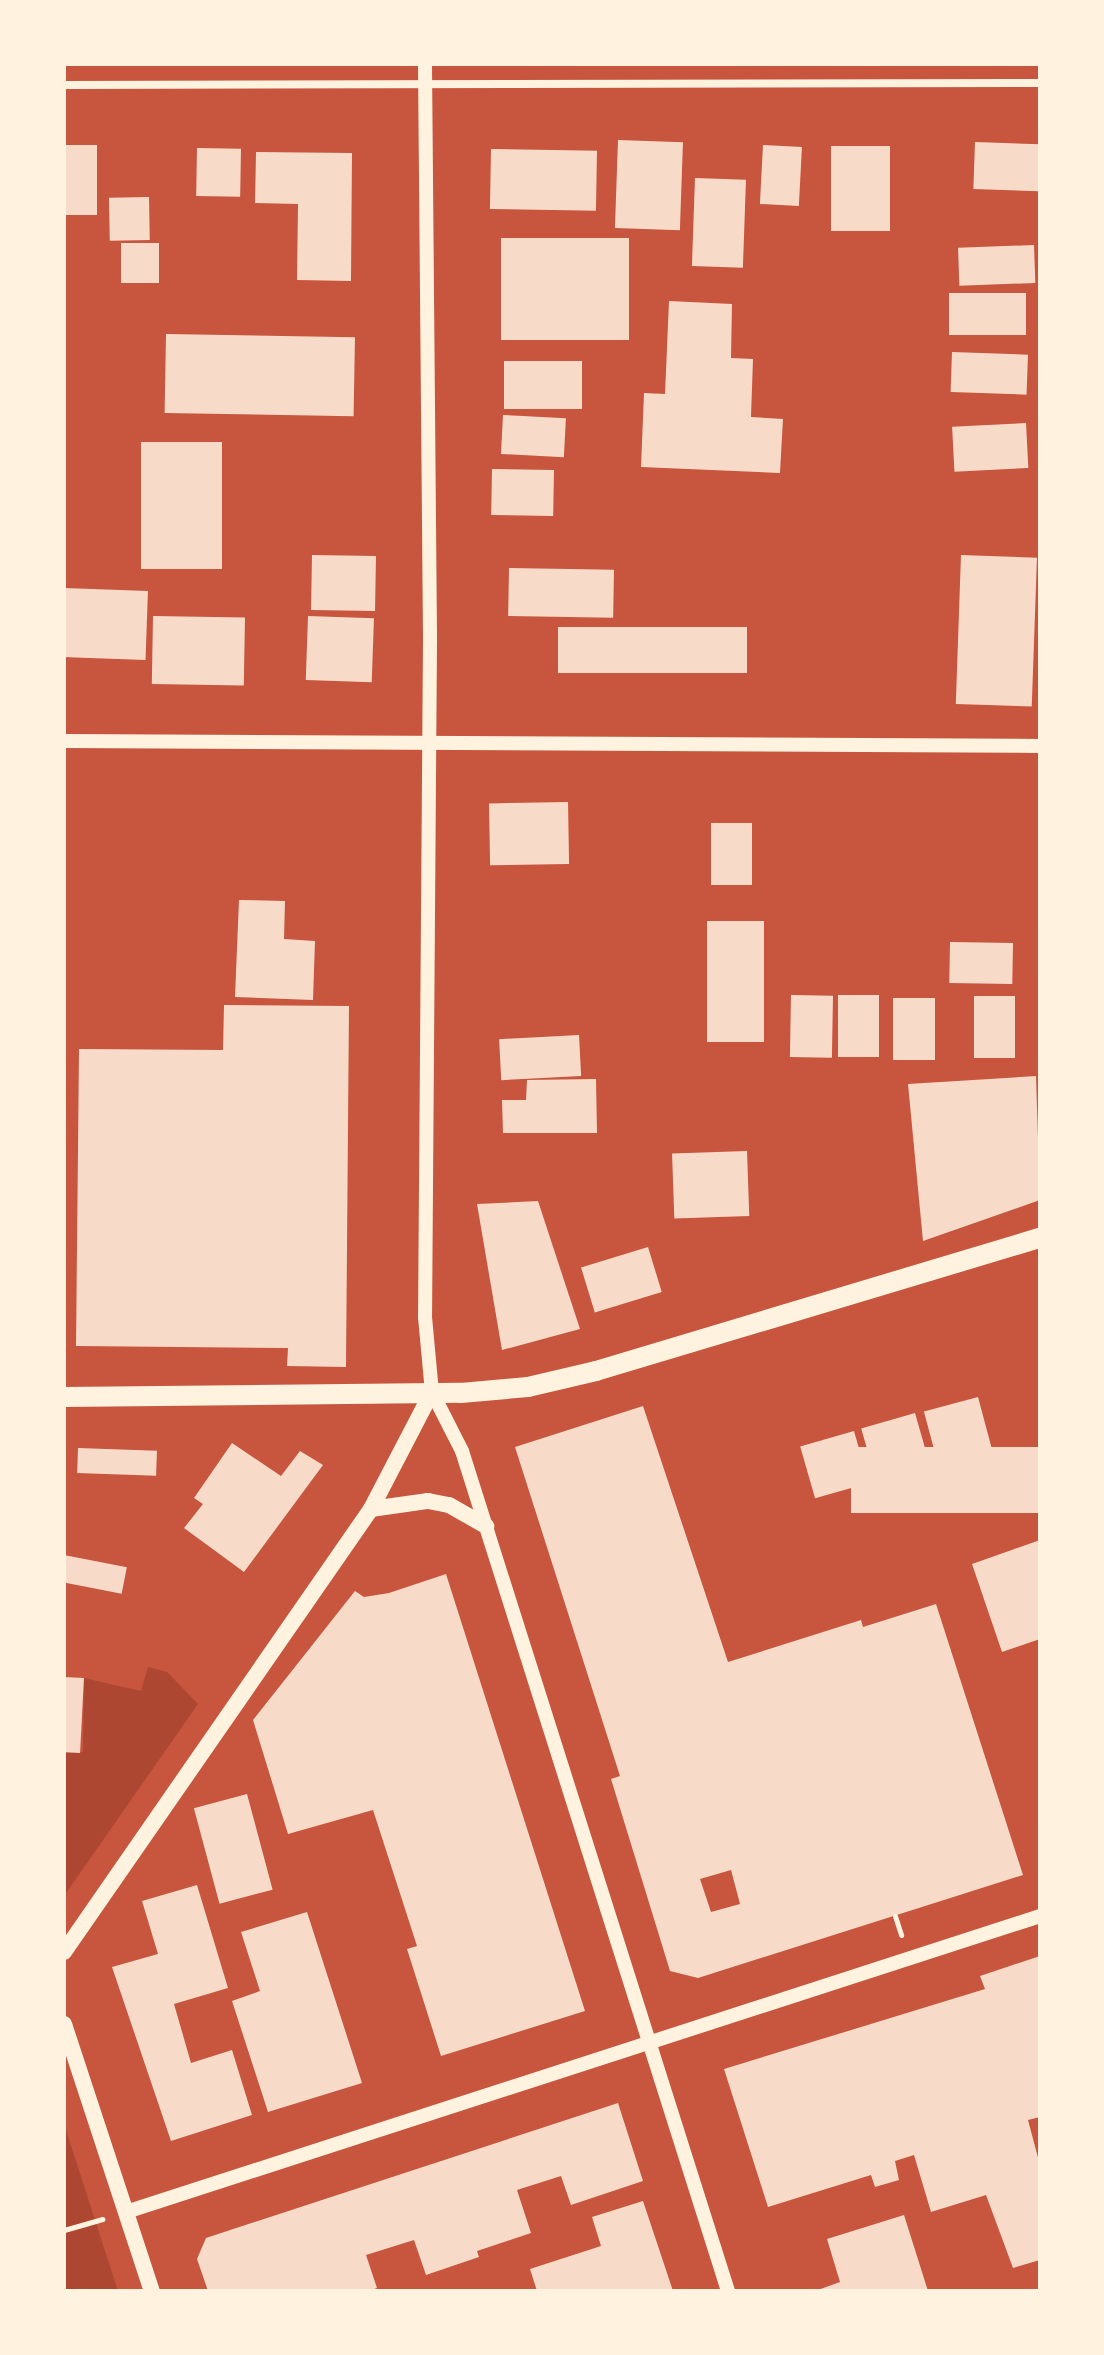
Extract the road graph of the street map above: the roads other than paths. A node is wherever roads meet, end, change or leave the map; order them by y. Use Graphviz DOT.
graph roads {
  1 [pos="425,64"];
  2 [pos="1040,83"];
  3 [pos="64,85"];
  4 [pos="425,85"];
  5 [pos="64,741"];
  6 [pos="430,743"];
  7 [pos="1040,746"];
  8 [pos="1040,1238"];
  9 [pos="432,1392"];
  10 [pos="64,1397"];
  11 [pos="371,1509"];
  12 [pos="486,1526"];
  13 [pos="1040,1916"];
  14 [pos="64,1952"];
  15 [pos="64,2024"];
  16 [pos="650,2042"];
  17 [pos="126,2212"];
  18 [pos="152,2291"];
  19 [pos="728,2291"];
  1 -- 4 [label="street"];
  2 -- 4 [label="street"];
  3 -- 4 [label="street"];
  4 -- 6 [label="street"];
  5 -- 6 [label="street"];
  6 -- 7 [label="street"];
  6 -- 9 [label="street"];
  8 -- 9 [label="main road"];
  9 -- 10 [label="main road"];
  9 -- 11 [label="main road"];
  9 -- 12 [label="street"];
  11 -- 12 [label="main road"];
  11 -- 14 [label="main road"];
  12 -- 16 [label="street"];
  13 -- 16 [label="street"];
  15 -- 17 [label="main road"];
  16 -- 17 [label="street"];
  16 -- 19 [label="street"];
  17 -- 18 [label="main road"];
}
